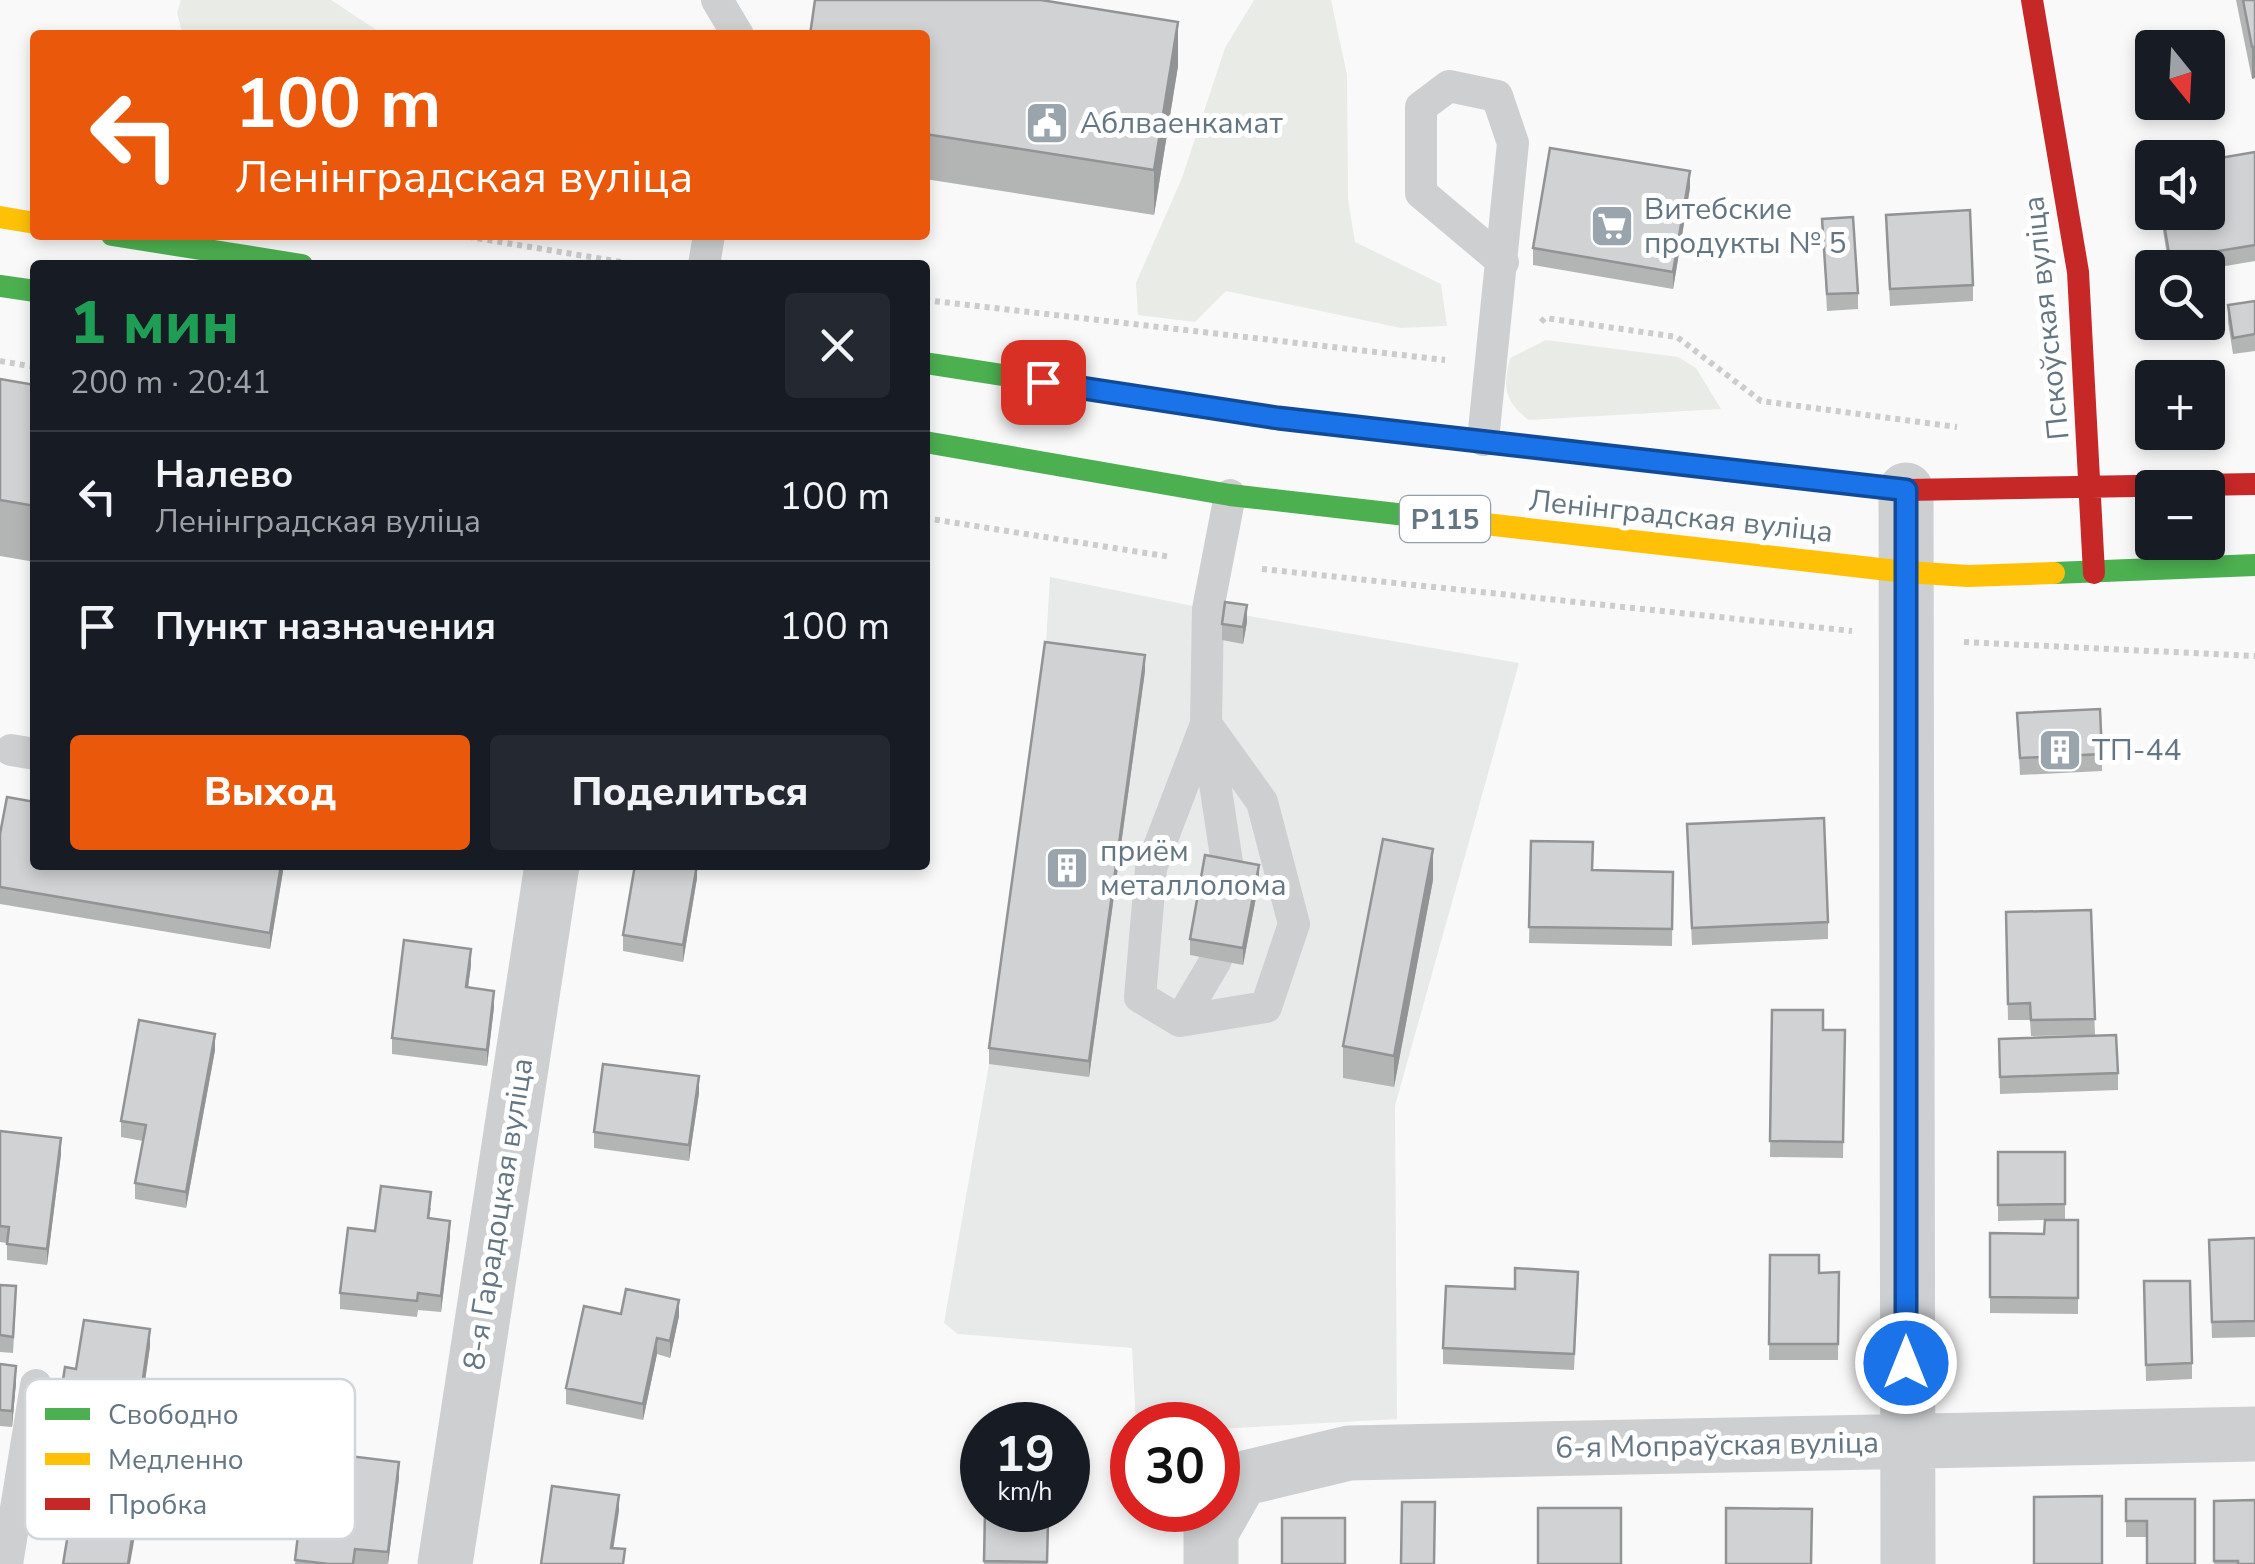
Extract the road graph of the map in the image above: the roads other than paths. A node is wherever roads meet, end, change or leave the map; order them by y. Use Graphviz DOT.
graph roads {
  1 [pos="716,0"];
  2 [pos="2032,0"];
  3 [pos="735,30"];
  4 [pos="0,217"];
  5 [pos="30,222"];
  6 [pos="144,240"];
  7 [pos="270,260"];
  8 [pos="1503,262"];
  9 [pos="0,286"];
  10 [pos="30,291"];
  11 [pos="930,364"];
  12 [pos="1484,440"];
  13 [pos="930,443"];
  14 [pos="2255,484"];
  15 [pos="2092,488"];
  16 [pos="1906,490"];
  17 [pos="1230,495"];
  18 [pos="2255,566"];
  19 [pos="1906,572"];
  20 [pos="2094,573"];
  21 [pos="1206,724"];
  22 [pos="551,870"];
  23 [pos="1229,876"];
  24 [pos="1216,960"];
  25 [pos="1180,1021"];
  26 [pos="2255,1434"];
  27 [pos="1906,1439"];
  28 [pos="25,1453"];
  29 [pos="7,1564"];
  30 [pos="445,1564"];
  31 [pos="1211,1564"];
  32 [pos="1908,1564"];
  1 -- 3 [label="lane"];
  2 -- 15 [label="main road, Пскоўская вуліца"];
  4 -- 5 [label="main road"];
  6 -- 7 [label="main road"];
  8 -- 8 [label="lane"];
  8 -- 12 [label="lane"];
  9 -- 10 [label="main road"];
  11 -- 12 [label="main road, Ленінградская вуліца"];
  12 -- 16 [label="main road, Ленінградская вуліца"];
  13 -- 17 [label="main road, Ленінградская вуліца / Р115"];
  14 -- 15 [label="main road, Ленінградская вуліца"];
  15 -- 16 [label="main road, Ленінградская вуліца"];
  15 -- 20 [label="main road, Пскоўская вуліца"];
  16 -- 19 [label="street"];
  17 -- 19 [label="main road, Ленінградская вуліца / Р115"];
  17 -- 21 [label="lane"];
  18 -- 20 [label="main road, Ленінградская вуліца / Р115"];
  19 -- 20 [label="main road, Ленінградская вуліца / Р115"];
  19 -- 27 [label="street"];
  21 -- 23 [label="lane"];
  21 -- 25 [label="lane"];
  21 -- 25 [label="lane"];
  22 -- 30 [label="street, 8-я Гарадоцкая вуліца"];
  24 -- 25 [label="lane"];
  26 -- 27 [label="street, 6-я Мопраўская вуліца"];
  27 -- 31 [label="street, 6-я Мопраўская вуліца"];
  27 -- 32 [label="street"];
  28 -- 29 [label="lane"];
}
